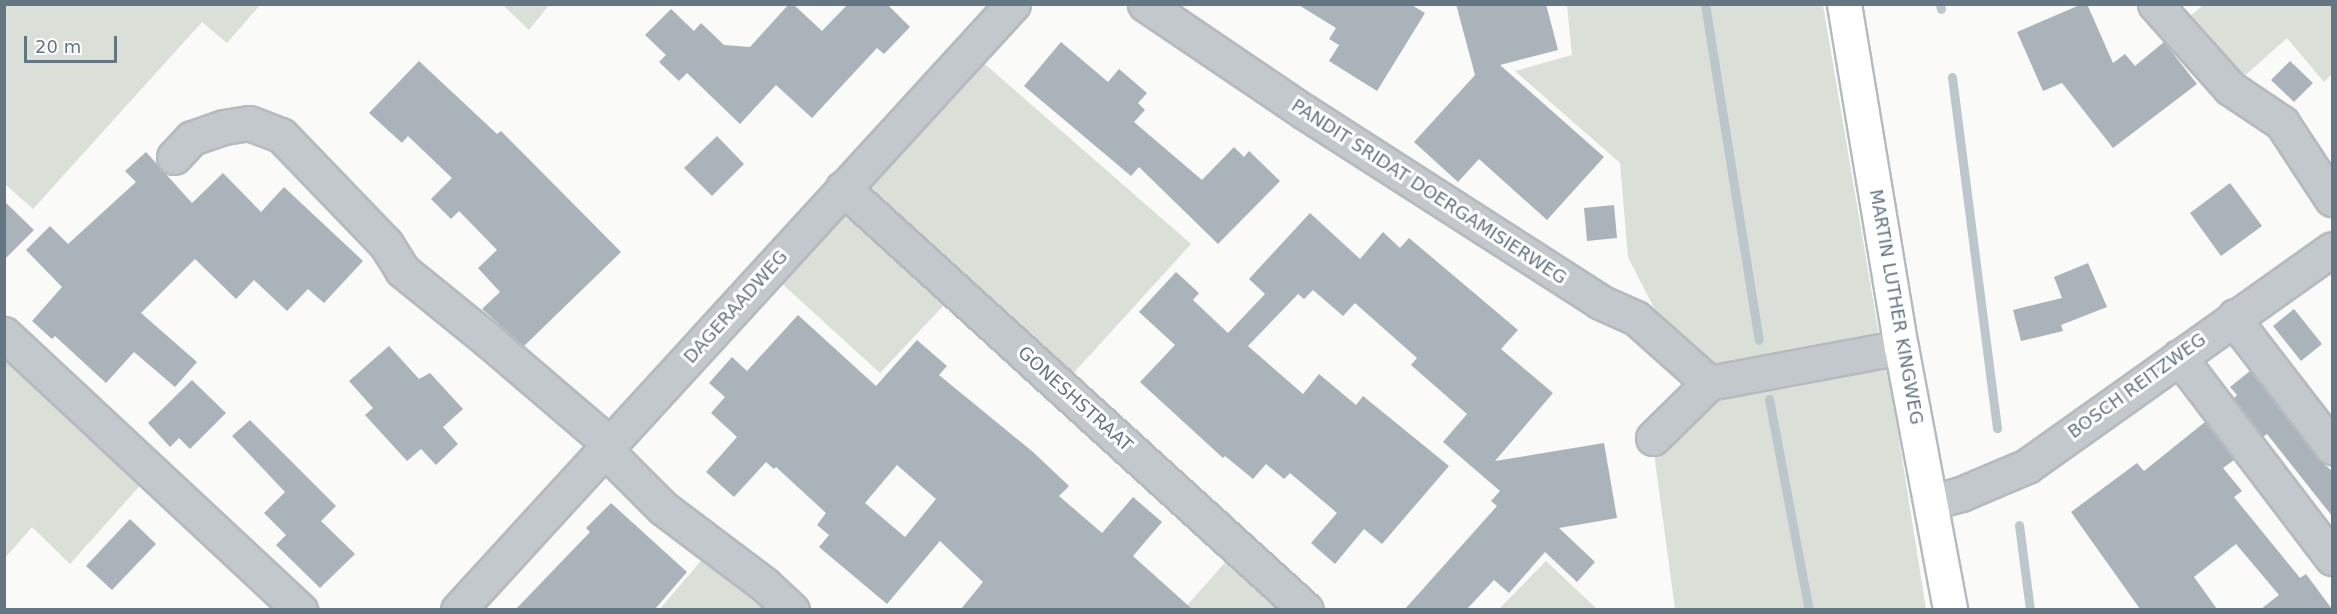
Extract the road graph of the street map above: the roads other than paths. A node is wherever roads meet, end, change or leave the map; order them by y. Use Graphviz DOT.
graph roads {
  1 [pos="1013,4"];
  2 [pos="1145,4"];
  3 [pos="1844,4"];
  4 [pos="2155,4"];
  5 [pos="174,157"];
  6 [pos="843,188"];
  7 [pos="2332,200"];
  8 [pos="2332,249"];
  9 [pos="2235,316"];
  10 [pos="4,334"];
  11 [pos="1901,347"];
  12 [pos="2179,357"];
  13 [pos="1709,383"];
  14 [pos="1653,438"];
  15 [pos="2332,447"];
  16 [pos="608,448"];
  17 [pos="1931,502"];
  18 [pos="2332,558"];
  19 [pos="300,609"];
  20 [pos="458,609"];
  21 [pos="792,609"];
  22 [pos="1306,609"];
  23 [pos="1950,609"];
  1 -- 6 [label="street, DAGERAADWEG"];
  2 -- 13 [label="street, PANDIT SRIDAT DOERGAMISIERWEG"];
  3 -- 11 [label="main road, MARTIN LUTHER KINGWEG"];
  4 -- 7 [label="street"];
  5 -- 16 [label="street"];
  6 -- 16 [label="street, DAGERAADWEG"];
  6 -- 22 [label="street, GONESHSTRAAT"];
  8 -- 9 [label="street, BOSCH REITZWEG"];
  9 -- 12 [label="street, BOSCH REITZWEG"];
  9 -- 15 [label="street"];
  10 -- 19 [label="street"];
  11 -- 13 [label="street"];
  11 -- 17 [label="main road, MARTIN LUTHER KINGWEG"];
  12 -- 17 [label="street, BOSCH REITZWEG"];
  12 -- 18 [label="street"];
  13 -- 14 [label="street"];
  16 -- 20 [label="street, DAGERAADWEG"];
  16 -- 21 [label="street"];
  17 -- 23 [label="main road, MARTIN LUTHER KINGWEG"];
}
